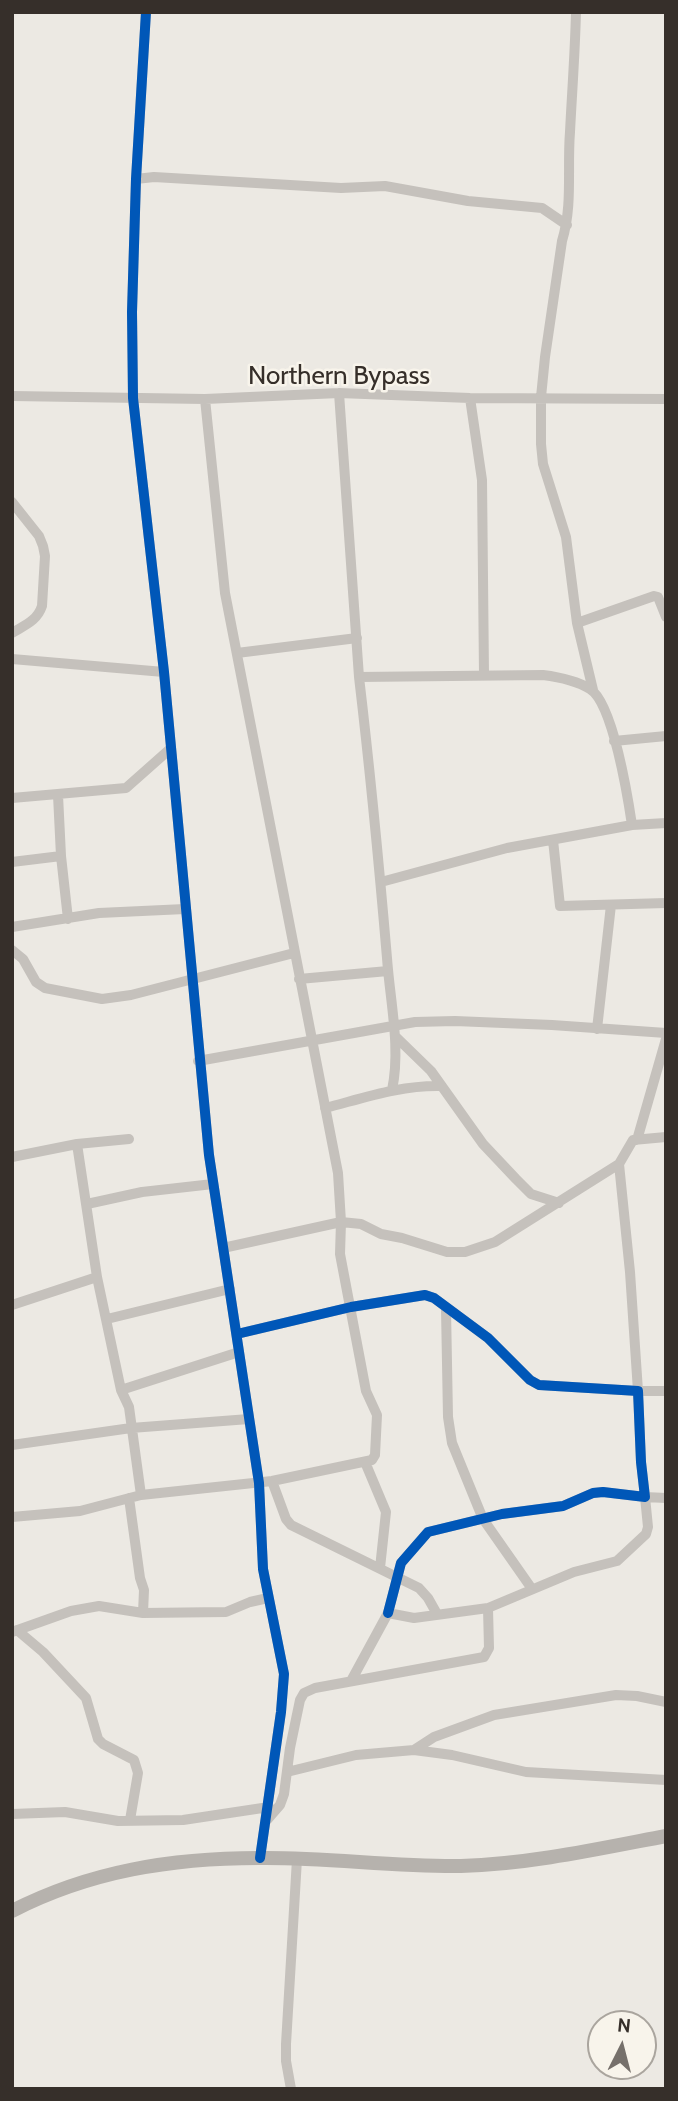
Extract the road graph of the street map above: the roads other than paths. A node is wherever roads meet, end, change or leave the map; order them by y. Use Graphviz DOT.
graph roads {
  1 [pos="146,12"];
  2 [pos="576,12"];
  3 [pos="136,179"];
  4 [pos="566,225"];
  5 [pos="339,393"];
  6 [pos="12,396"];
  7 [pos="541,397"];
  8 [pos="133,398"];
  9 [pos="470,398"];
  10 [pos="205,399"];
  11 [pos="666,399"];
  12 [pos="12,502"];
  13 [pos="666,617"];
  14 [pos="577,623"];
  15 [pos="12,632"];
  16 [pos="356,638"];
  17 [pos="237,653"];
  18 [pos="12,659"];
  19 [pos="164,672"];
  20 [pos="484,675"];
  21 [pos="359,677"];
  22 [pos="593,690"];
  23 [pos="666,736"];
  24 [pos="614,741"];
  25 [pos="170,748"];
  26 [pos="58,795"];
  27 [pos="12,798"];
  28 [pos="666,822"];
  29 [pos="632,825"];
  30 [pos="553,840"];
  31 [pos="61,856"];
  32 [pos="12,862"];
  33 [pos="381,882"];
  34 [pos="666,903"];
  35 [pos="611,905"];
  36 [pos="185,909"];
  37 [pos="68,919"];
  38 [pos="12,927"];
  39 [pos="12,950"];
  40 [pos="294,953"];
  41 [pos="388,971"];
  42 [pos="191,978"];
  43 [pos="299,979"];
  44 [pos="597,1029"];
  45 [pos="394,1031"];
  46 [pos="666,1033"];
  47 [pos="666,1039"];
  48 [pos="312,1040"];
  49 [pos="198,1061"];
  50 [pos="441,1086"];
  51 [pos="391,1090"];
  52 [pos="325,1108"];
  53 [pos="666,1137"];
  54 [pos="129,1139"];
  55 [pos="637,1140"];
  56 [pos="77,1144"];
  57 [pos="12,1157"];
  58 [pos="619,1164"];
  59 [pos="213,1184"];
  60 [pos="559,1203"];
  61 [pos="87,1204"];
  62 [pos="341,1222"];
  63 [pos="223,1248"];
  64 [pos="97,1277"];
  65 [pos="230,1289"];
  66 [pos="12,1304"];
  67 [pos="351,1307"];
  68 [pos="446,1309"];
  69 [pos="107,1319"];
  70 [pos="237,1334"];
  71 [pos="239,1352"];
  72 [pos="121,1390"];
  73 [pos="638,1391"];
  74 [pos="666,1391"];
  75 [pos="249,1419"];
  76 [pos="131,1428"];
  77 [pos="12,1445"];
  78 [pos="365,1462"];
  79 [pos="272,1481"];
  80 [pos="259,1483"];
  81 [pos="141,1495"];
  82 [pos="645,1497"];
  83 [pos="129,1498"];
  84 [pos="666,1499"];
  85 [pos="12,1517"];
  86 [pos="484,1519"];
  87 [pos="380,1568"];
  88 [pos="397,1576"];
  89 [pos="532,1589"];
  90 [pos="268,1598"];
  91 [pos="488,1608"];
  92 [pos="143,1613"];
  93 [pos="388,1613"];
  94 [pos="437,1614"];
  95 [pos="15,1631"];
  96 [pos="351,1681"];
  97 [pos="666,1702"];
  98 [pos="414,1750"];
  99 [pos="287,1772"];
  100 [pos="666,1780"];
  101 [pos="269,1807"];
  102 [pos="12,1814"];
  103 [pos="130,1820"];
  104 [pos="267,1820"];
  105 [pos="666,1836"];
  106 [pos="260,1858"];
  107 [pos="297,1859"];
  108 [pos="12,1911"];
  109 [pos="291,2089"];
  1 -- 3 [label="street"];
  2 -- 4 [label="street"];
  3 -- 4 [label="street"];
  3 -- 8 [label="street"];
  4 -- 7 [label="street"];
  5 -- 9 [label="street, Northern Bypass"];
  5 -- 10 [label="street, Northern Bypass"];
  5 -- 16 [label="street"];
  6 -- 8 [label="street, Northern Bypass"];
  7 -- 9 [label="street, Northern Bypass"];
  7 -- 11 [label="street, Northern Bypass"];
  7 -- 14 [label="street"];
  8 -- 10 [label="street, Northern Bypass"];
  8 -- 19 [label="street"];
  9 -- 20 [label="street"];
  10 -- 17 [label="street"];
  12 -- 15 [label="street"];
  13 -- 14 [label="street"];
  14 -- 22 [label="street"];
  16 -- 17 [label="street"];
  16 -- 21 [label="street"];
  17 -- 40 [label="street"];
  18 -- 19 [label="street"];
  19 -- 25 [label="street"];
  20 -- 21 [label="street"];
  20 -- 22 [label="street"];
  21 -- 33 [label="street"];
  22 -- 24 [label="street"];
  23 -- 24 [label="street"];
  24 -- 29 [label="street"];
  25 -- 26 [label="street"];
  25 -- 36 [label="street"];
  26 -- 27 [label="street"];
  26 -- 31 [label="street"];
  28 -- 29 [label="street"];
  29 -- 30 [label="street"];
  30 -- 33 [label="street"];
  30 -- 35 [label="street"];
  31 -- 32 [label="street"];
  31 -- 37 [label="street"];
  33 -- 41 [label="street"];
  34 -- 35 [label="street"];
  35 -- 44 [label="street"];
  36 -- 37 [label="street"];
  36 -- 42 [label="street"];
  37 -- 38 [label="street"];
  39 -- 42 [label="street"];
  40 -- 42 [label="street"];
  40 -- 43 [label="street"];
  41 -- 43 [label="street"];
  41 -- 45 [label="street"];
  42 -- 49 [label="street"];
  43 -- 48 [label="street"];
  44 -- 45 [label="street"];
  44 -- 46 [label="street"];
  45 -- 48 [label="street"];
  45 -- 50 [label="street"];
  45 -- 51 [label="street"];
  47 -- 55 [label="street"];
  48 -- 49 [label="street"];
  48 -- 52 [label="street"];
  49 -- 59 [label="street"];
  50 -- 51 [label="street"];
  50 -- 60 [label="street"];
  51 -- 52 [label="street"];
  52 -- 62 [label="street"];
  53 -- 55 [label="street"];
  54 -- 56 [label="street"];
  55 -- 58 [label="street"];
  56 -- 57 [label="street"];
  56 -- 61 [label="street"];
  58 -- 60 [label="street"];
  58 -- 73 [label="street"];
  59 -- 61 [label="street"];
  59 -- 63 [label="street"];
  60 -- 62 [label="street"];
  61 -- 64 [label="street"];
  62 -- 63 [label="street"];
  62 -- 67 [label="street"];
  63 -- 65 [label="street"];
  64 -- 66 [label="street"];
  64 -- 69 [label="street"];
  65 -- 69 [label="street"];
  65 -- 70 [label="street"];
  67 -- 68 [label="street"];
  67 -- 70 [label="street"];
  67 -- 78 [label="street"];
  68 -- 73 [label="street"];
  68 -- 86 [label="street"];
  69 -- 72 [label="street"];
  70 -- 71 [label="street"];
  71 -- 72 [label="street"];
  71 -- 75 [label="street"];
  72 -- 76 [label="street"];
  73 -- 74 [label="street"];
  73 -- 82 [label="street"];
  75 -- 76 [label="street"];
  75 -- 80 [label="street"];
  76 -- 77 [label="street"];
  76 -- 81 [label="street"];
  78 -- 79 [label="street"];
  78 -- 87 [label="street"];
  79 -- 80 [label="street"];
  79 -- 87 [label="street"];
  80 -- 81 [label="street"];
  80 -- 90 [label="street"];
  81 -- 83 [label="street"];
  82 -- 84 [label="street"];
  82 -- 86 [label="street"];
  82 -- 89 [label="street"];
  83 -- 85 [label="street"];
  83 -- 92 [label="street"];
  86 -- 88 [label="street"];
  86 -- 89 [label="street"];
  87 -- 88 [label="street"];
  88 -- 93 [label="street"];
  88 -- 94 [label="street"];
  89 -- 91 [label="street"];
  90 -- 92 [label="street"];
  90 -- 101 [label="street"];
  91 -- 94 [label="street"];
  91 -- 96 [label="street"];
  92 -- 95 [label="street"];
  93 -- 94 [label="street"];
  93 -- 96 [label="street"];
  95 -- 103 [label="street"];
  96 -- 99 [label="street"];
  97 -- 98 [label="street"];
  98 -- 99 [label="street"];
  98 -- 100 [label="street"];
  99 -- 104 [label="street"];
  101 -- 103 [label="street"];
  101 -- 104 [label="street"];
  102 -- 103 [label="street"];
  104 -- 106 [label="street"];
  105 -- 107 [label="main road"];
  106 -- 107 [label="main road"];
  106 -- 108 [label="main road"];
  107 -- 109 [label="street"];
}
